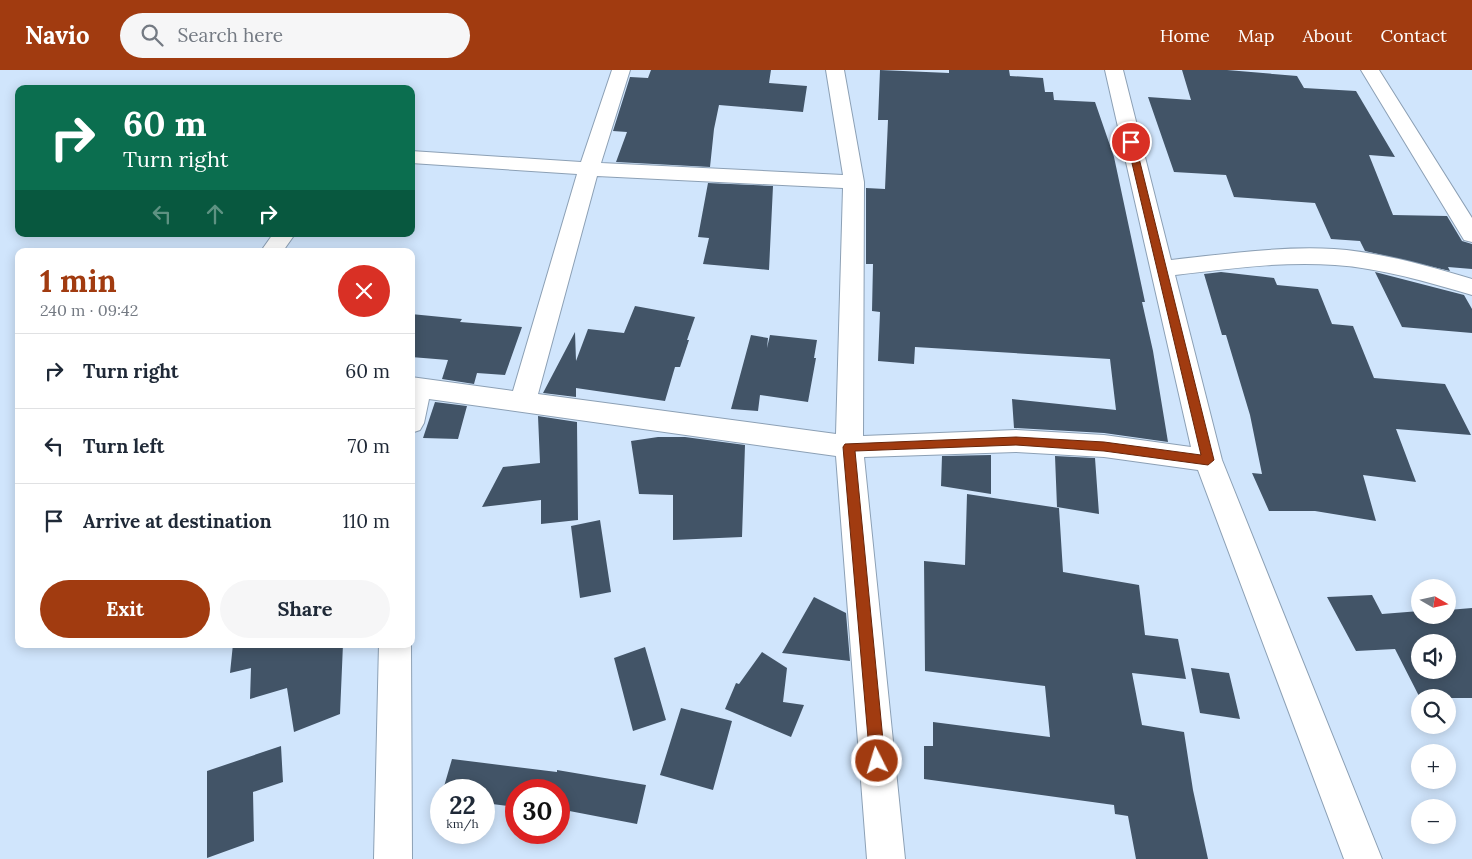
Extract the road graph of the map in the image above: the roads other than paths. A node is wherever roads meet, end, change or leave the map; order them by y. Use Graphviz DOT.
graph roads {
  1 [pos="621,70"];
  2 [pos="835,70"];
  3 [pos="1114,70"];
  4 [pos="1370,70"];
  5 [pos="415,157"];
  6 [pos="589,169"];
  7 [pos="854,182"];
  8 [pos="1472,235"];
  9 [pos="282,237"];
  10 [pos="274,248"];
  11 [pos="1162,269"];
  12 [pos="1472,287"];
  13 [pos="415,387"];
  14 [pos="523,401"];
  15 [pos="849,447"];
  16 [pos="1208,460"];
  17 [pos="394,648"];
  18 [pos="393,859"];
  19 [pos="886,859"];
  20 [pos="1363,859"];
  1 -- 6 [label="street"];
  2 -- 7 [label="street"];
  3 -- 11 [label="street"];
  4 -- 8 [label="street"];
  5 -- 6 [label="street"];
  6 -- 7 [label="street"];
  6 -- 14 [label="street"];
  7 -- 15 [label="street"];
  9 -- 10 [label="street"];
  11 -- 12 [label="street"];
  11 -- 16 [label="street"];
  13 -- 14 [label="street"];
  14 -- 15 [label="street"];
  15 -- 16 [label="street"];
  15 -- 19 [label="street"];
  16 -- 20 [label="street"];
  17 -- 18 [label="street"];
}
